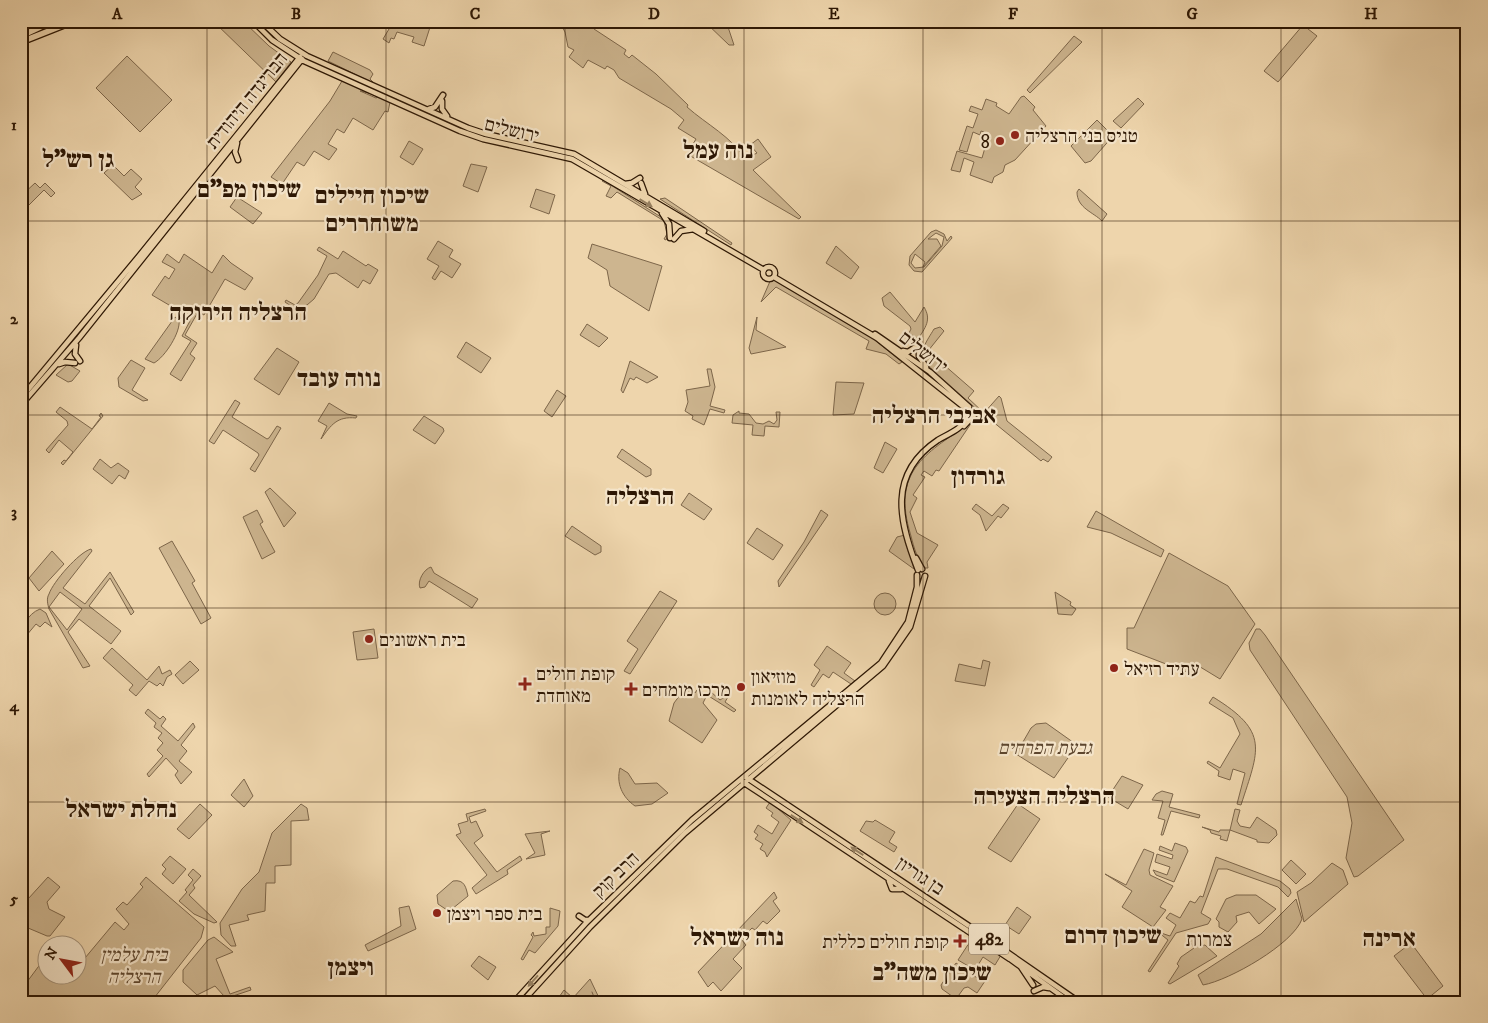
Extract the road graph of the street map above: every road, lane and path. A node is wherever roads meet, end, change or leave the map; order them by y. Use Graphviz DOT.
graph roads {
  1 [pos="52,21"];
  2 [pos="74,21"];
  3 [pos="253,21"];
  4 [pos="261,21"];
  5 [pos="260,29"];
  6 [pos="21,36"];
  7 [pos="21,42"];
  8 [pos="301,57"];
  9 [pos="315,67"];
  10 [pos="291,68"];
  11 [pos="280,88"];
  12 [pos="443,95"];
  13 [pos="442,101"];
  14 [pos="424,108"];
  15 [pos="452,120"];
  16 [pos="240,138"];
  17 [pos="238,160"];
  18 [pos="625,184"];
  19 [pos="652,199"];
  20 [pos="661,212"];
  21 [pos="695,229"];
  22 [pos="764,269"];
  23 [pos="775,275"];
  24 [pos="849,320"];
  25 [pos="79,338"];
  26 [pos="900,350"];
  27 [pos="52,369"];
  28 [pos="930,372"];
  29 [pos="21,398"];
  30 [pos="21,405"];
  31 [pos="962,406"];
  32 [pos="974,414"];
  33 [pos="963,425"];
  34 [pos="919,571"];
  35 [pos="744,779"];
  36 [pos="733,781"];
  37 [pos="731,787"];
  38 [pos="579,916"];
  39 [pos="590,919"];
  40 [pos="1020,966"];
  41 [pos="1033,985"];
  42 [pos="1053,990"];
  43 [pos="1034,991"];
  44 [pos="514,1002"];
  45 [pos="522,1002"];
  46 [pos="1070,1002"];
  47 [pos="1079,1002"];
  1 -- 6 [label="highway"];
  2 -- 7 [label="highway"];
  3 -- 5 [label="main road, ירושלים"];
  4 -- 8 [label="main road, ירושלים"];
  5 -- 8 [label="main road, ירושלים"];
  5 -- 10 [label="main road"];
  8 -- 9 [label="main road, ירושלים"];
  8 -- 10 [label="main road, הבריגדה היהודית"];
  8 -- 11 [label="main road, הבריגדה היהודית"];
  8 -- 14 [label="main road, ירושלים"];
  9 -- 11 [label="main road"];
  9 -- 20 [label="main road, ירושלים, one-way"];
  10 -- 29 [label="main road, הבריגדה היהודית"];
  11 -- 16 [label="main road, הבריגדה היהודית"];
  12 -- 14 [label="main road"];
  13 -- 15 [label="main road"];
  14 -- 15 [label="main road, ירושלים"];
  15 -- 18 [label="main road, ירושלים"];
  16 -- 17 [label="main road"];
  16 -- 25 [label="main road, הבריגדה היהודית"];
  18 -- 19 [label="main road, ירושלים"];
  18 -- 19 [label="main road"];
  19 -- 22 [label="main road, ירושלים"];
  20 -- 21 [label="main road, ירושלים"];
  20 -- 21 [label="main road"];
  21 -- 22 [label="main road, ירושלים"];
  22 -- 23 [label="main road"];
  22 -- 23 [label="main road"];
  23 -- 24 [label="main road, ירושלים"];
  24 -- 26 [label="main road, ירושלים"];
  24 -- 31 [label="main road, ירושלים"];
  25 -- 27 [label="main road, הבריגדה היהודית"];
  25 -- 27 [label="main road"];
  26 -- 28 [label="main road, ירושלים"];
  26 -- 28 [label="main road"];
  27 -- 30 [label="main road, הבריגדה היהודית"];
  28 -- 32 [label="main road, ירושלים"];
  31 -- 32 [label="main road, ירושלים"];
  31 -- 33 [label="main road"];
  32 -- 33 [label="main road"];
  32 -- 34 [label="main road"];
  33 -- 34 [label="main road"];
  34 -- 35 [label="main road"];
  34 -- 35 [label="main road"];
  35 -- 37 [label="main road, הרב קוק"];
  35 -- 40 [label="main road, בן גוריון / 482, one-way"];
  35 -- 45 [label="main road, הרב קוק"];
  47 -- 35 [label="main road, בן גוריון / 482, one-way"];
  36 -- 37 [label="main road"];
  37 -- 39 [label="main road, הרב קוק"];
  38 -- 39 [label="main road"];
  39 -- 44 [label="main road, הרב קוק, one-way"];
  40 -- 41 [label="main road"];
  40 -- 42 [label="main road, בן גוריון / 482"];
  42 -- 43 [label="main road"];
  42 -- 46 [label="main road, בן גוריון / 482"];
}
